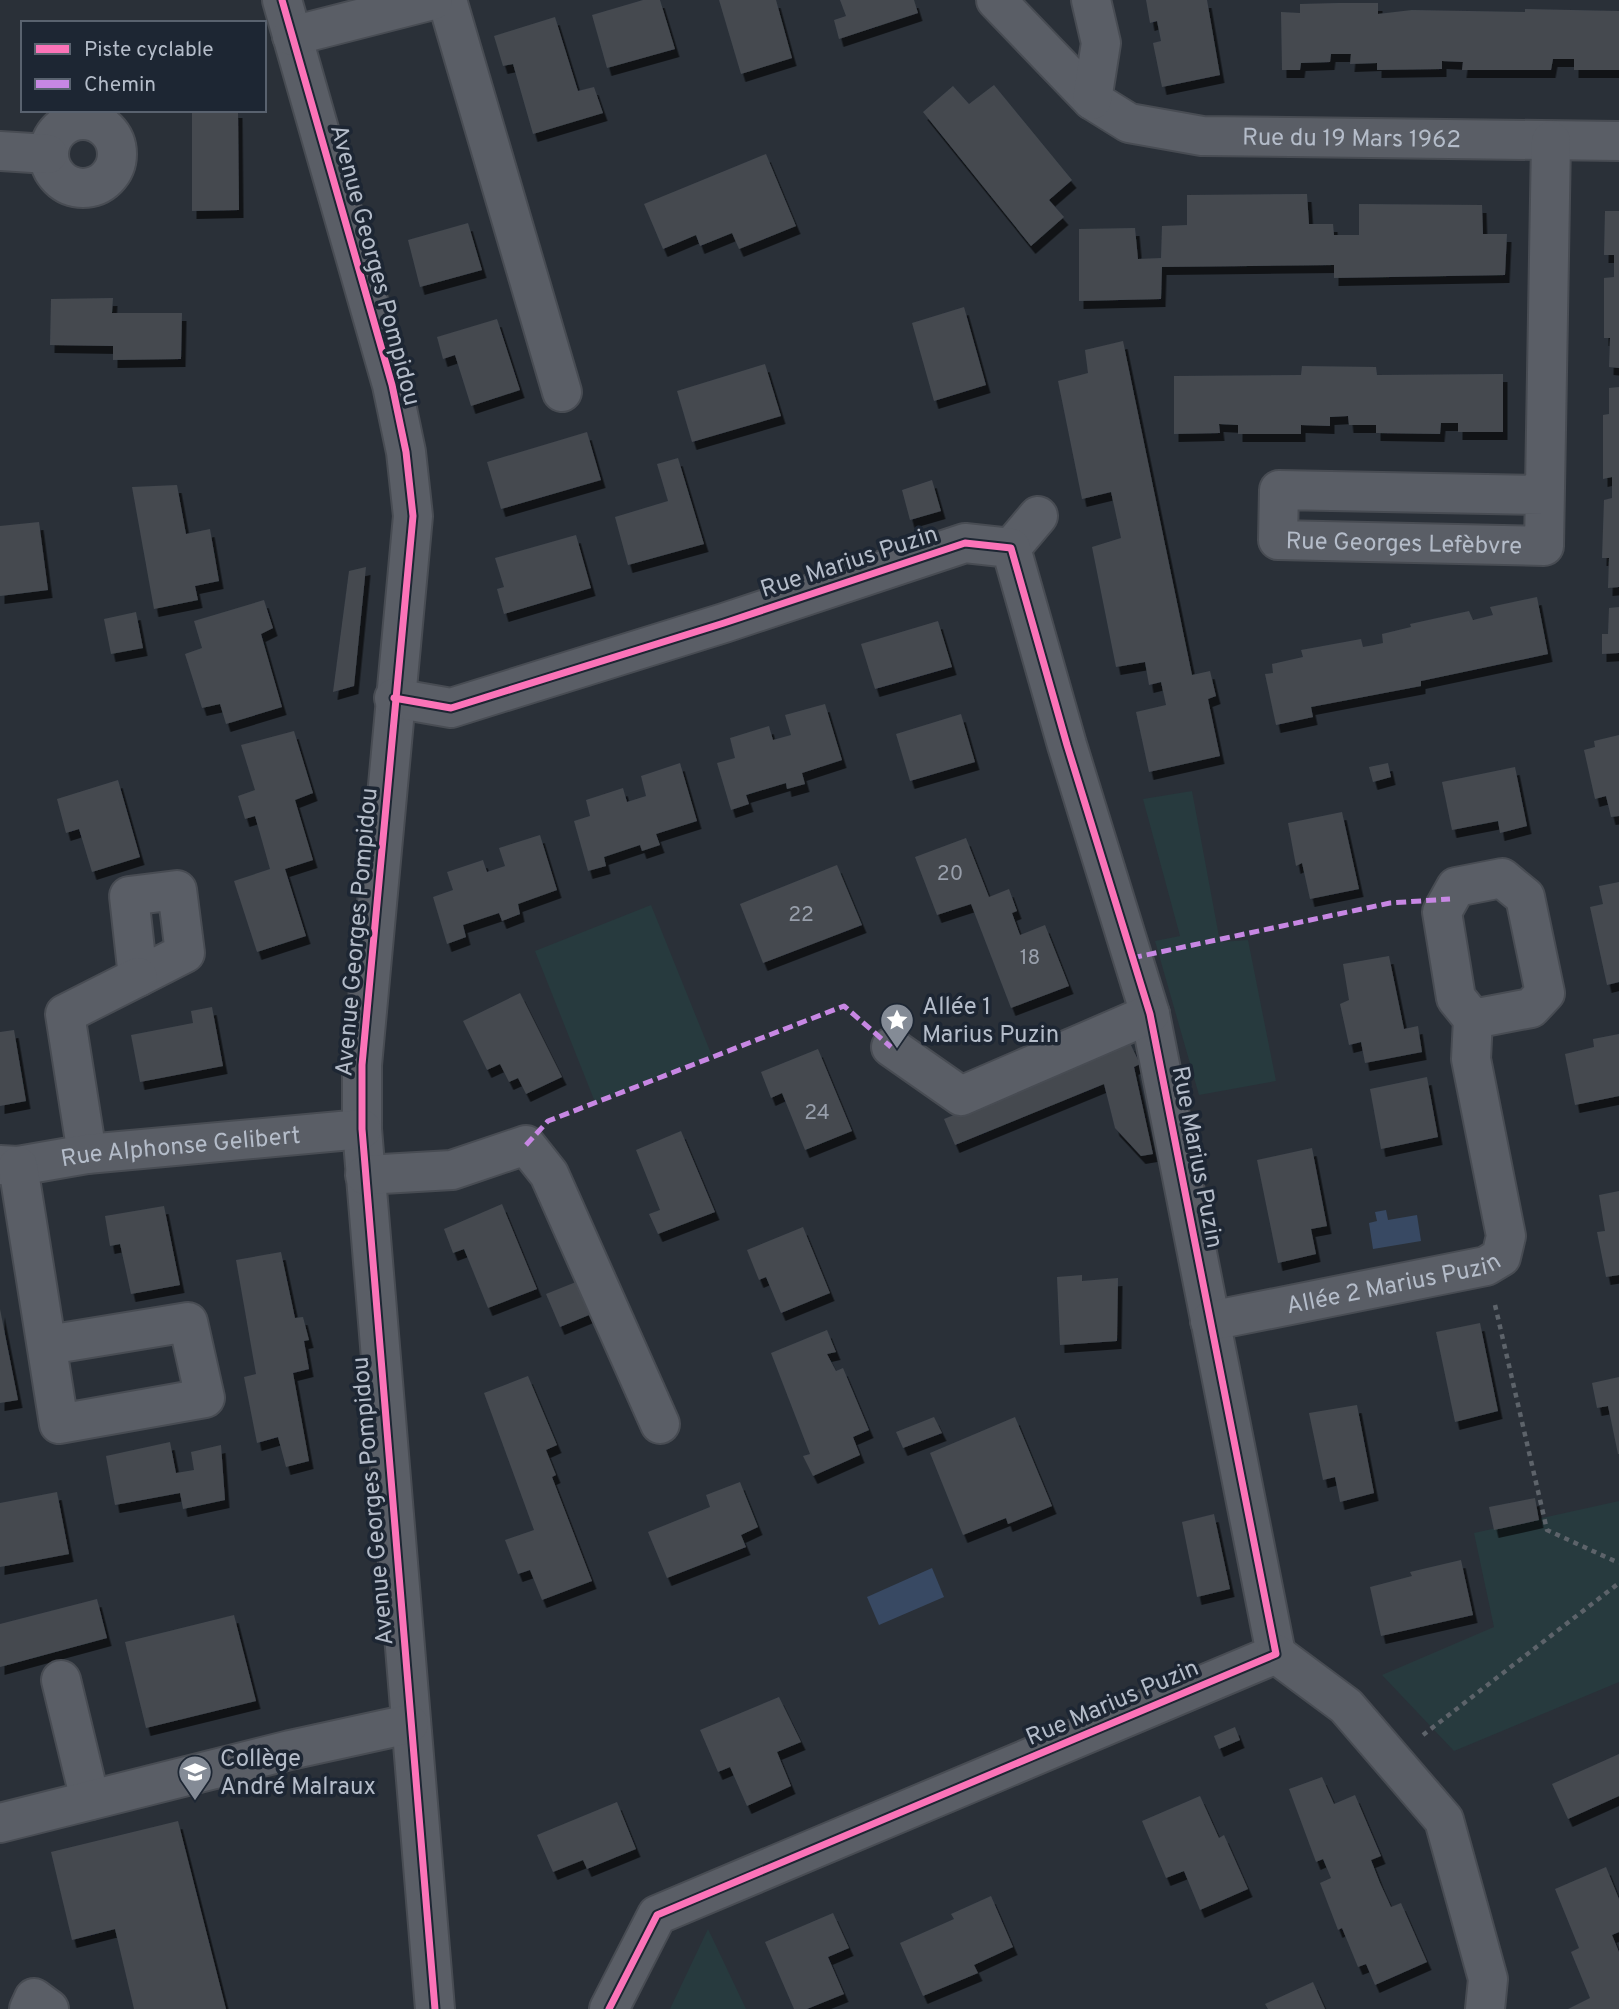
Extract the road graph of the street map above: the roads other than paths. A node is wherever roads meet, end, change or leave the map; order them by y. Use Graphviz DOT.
graph roads {
  1 [pos="282,0"];
  2 [pos="433,0"];
  3 [pos="447,0"];
  4 [pos="996,0"];
  5 [pos="1091,0"];
  6 [pos="292,36"];
  7 [pos="1092,100"];
  8 [pos="1551,141"];
  9 [pos="1619,141"];
  10 [pos="0,151"];
  11 [pos="48,154"];
  12 [pos="562,392"];
  13 [pos="1544,495"];
  14 [pos="1038,516"];
  15 [pos="1011,548"];
  16 [pos="394,698"];
  17 [pos="138,977"];
  18 [pos="1150,1014"];
  19 [pos="1473,1020"];
  20 [pos="891,1047"];
  21 [pos="362,1129"];
  22 [pos="87,1154"];
  23 [pos="9,1166"];
  24 [pos="365,1175"];
  25 [pos="1210,1321"];
  26 [pos="48,1345"];
  27 [pos="660,1424"];
  28 [pos="1276,1654"];
  29 [pos="61,1679"];
  30 [pos="409,1724"];
  31 [pos="90,1800"];
  32 [pos="0,1823"];
  33 [pos="29,2009"];
  34 [pos="49,2009"];
  35 [pos="435,2009"];
  36 [pos="609,2009"];
  37 [pos="1486,2009"];
  1 -- 6 [label="street, Avenue Georges Pompidou"];
  2 -- 6 [label="street"];
  3 -- 12 [label="street"];
  4 -- 7 [label="street, Rue du 19 Mars 1962"];
  5 -- 7 [label="street"];
  6 -- 16 [label="street, Avenue Georges Pompidou"];
  7 -- 8 [label="street, Rue du 19 Mars 1962"];
  8 -- 9 [label="street, Rue du 19 Mars 1962"];
  8 -- 13 [label="street, Rue Georges Lefèbvre"];
  10 -- 11 [label="street"];
  13 -- 13 [label="street, Rue Georges Lefèbvre"];
  14 -- 15 [label="street"];
  15 -- 16 [label="street, Rue Marius Puzin"];
  15 -- 18 [label="street, Rue Marius Puzin"];
  16 -- 21 [label="street, Avenue Georges Pompidou"];
  17 -- 22 [label="street"];
  18 -- 20 [label="street"];
  18 -- 25 [label="street, Rue Marius Puzin"];
  19 -- 25 [label="street, Allée 2 Marius Puzin"];
  21 -- 22 [label="street, Rue Alphonse Gelibert"];
  21 -- 24 [label="street, Avenue Georges Pompidou"];
  22 -- 23 [label="street, Rue Alphonse Gelibert"];
  23 -- 26 [label="street"];
  24 -- 27 [label="street"];
  24 -- 30 [label="street, Avenue Georges Pompidou"];
  25 -- 28 [label="street, Rue Marius Puzin"];
  28 -- 36 [label="street, Rue Marius Puzin"];
  28 -- 37 [label="street"];
  29 -- 31 [label="street"];
  30 -- 31 [label="street"];
  30 -- 35 [label="street, Avenue Georges Pompidou"];
  31 -- 32 [label="street"];
  33 -- 34 [label="street"];
}
